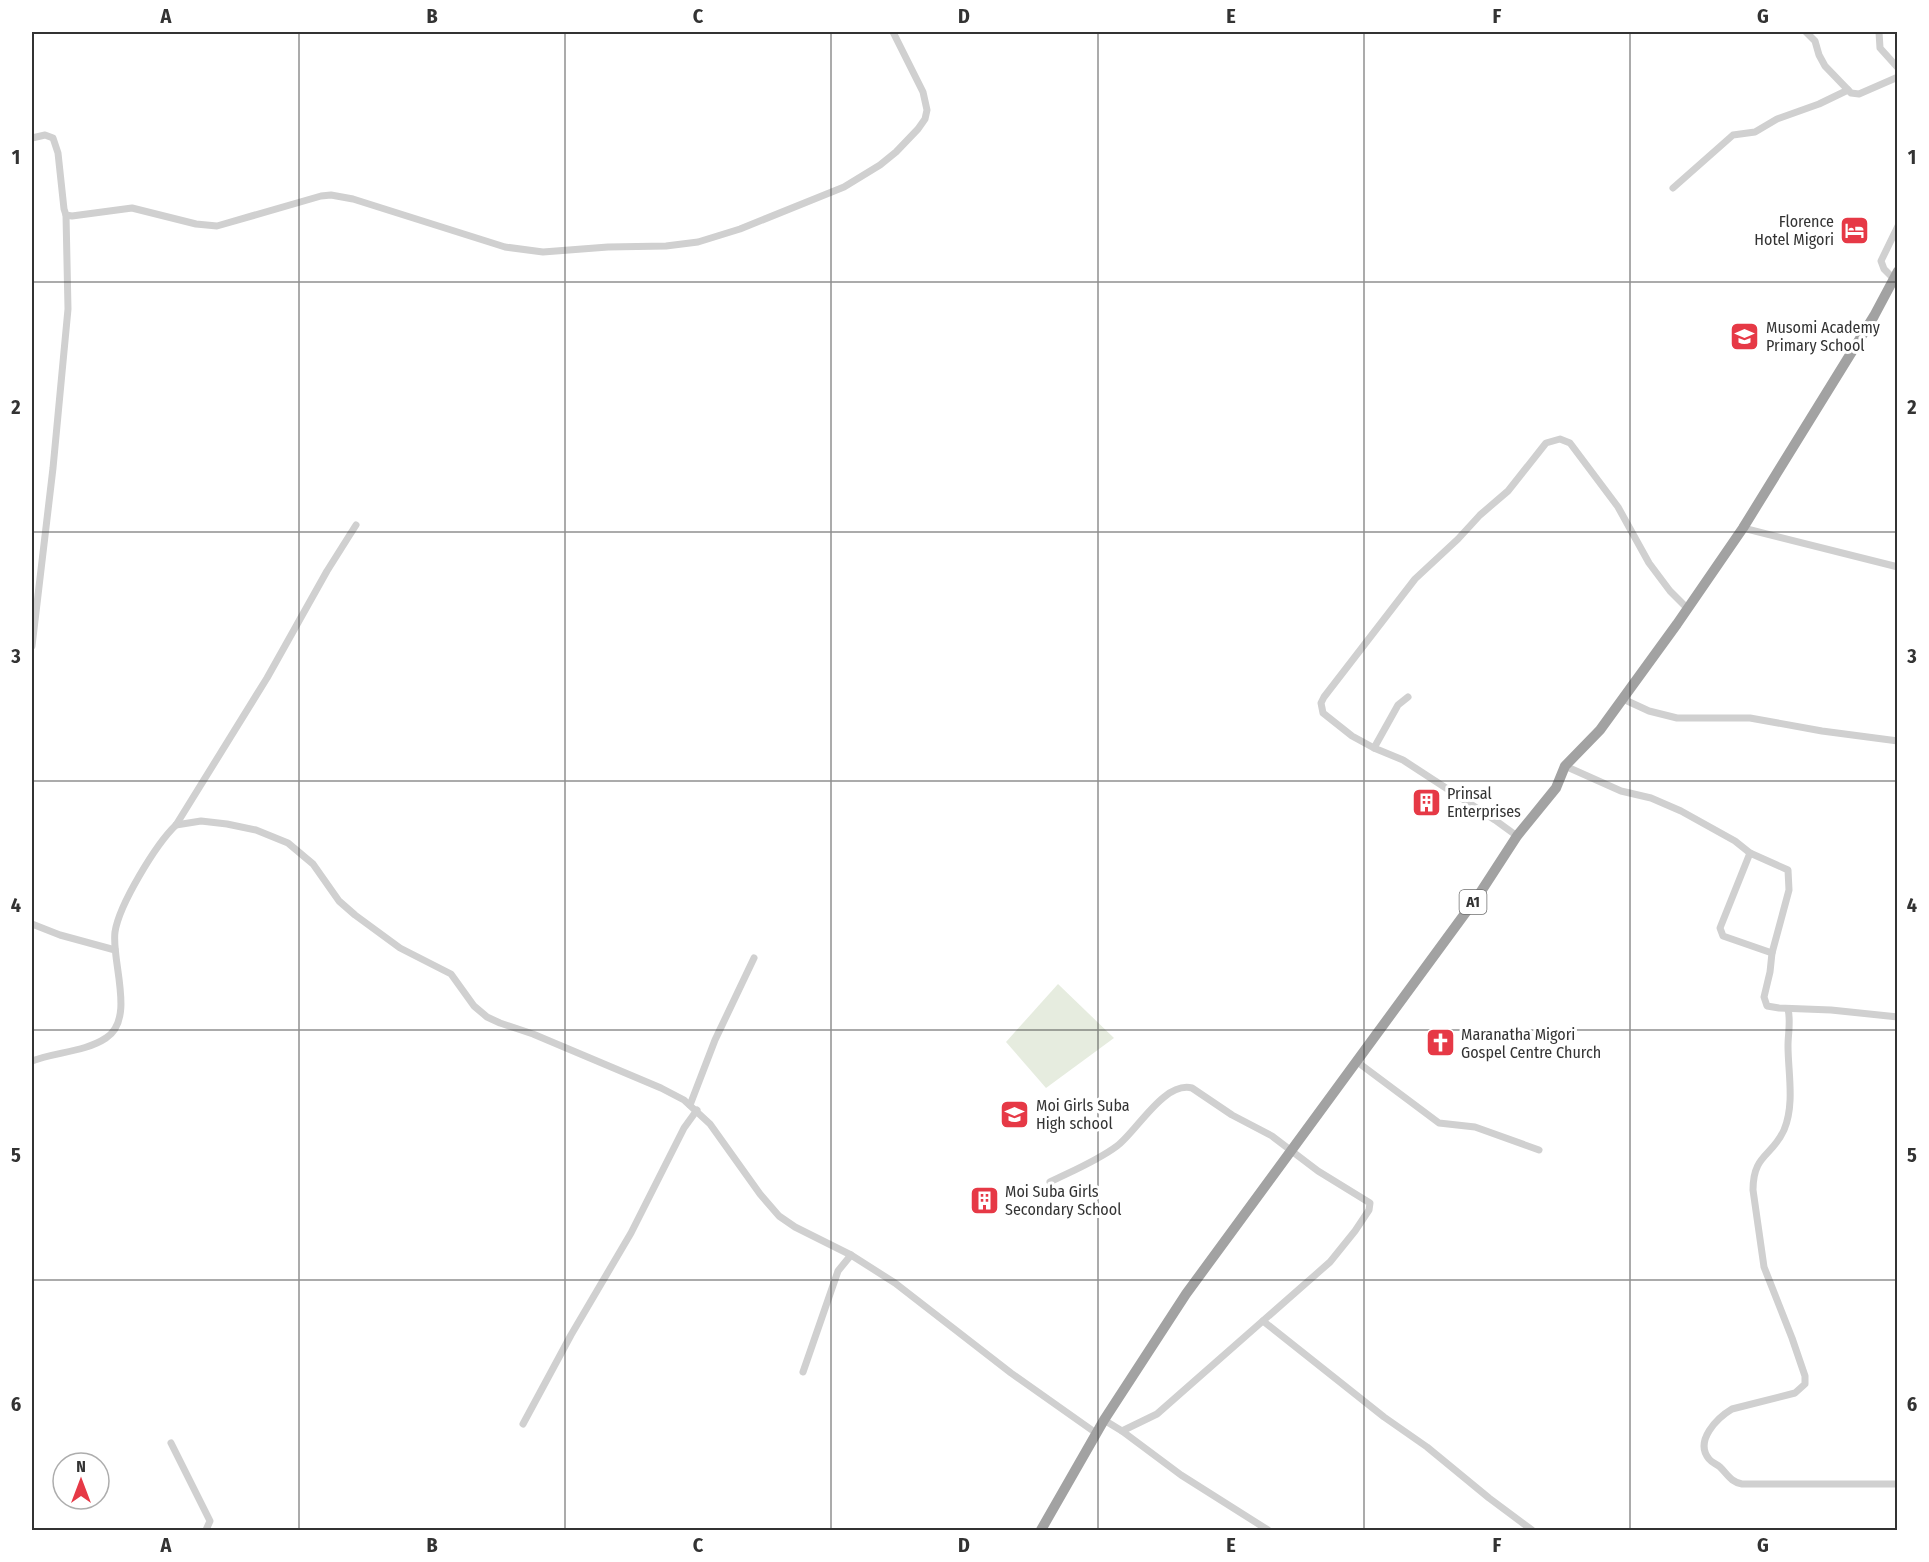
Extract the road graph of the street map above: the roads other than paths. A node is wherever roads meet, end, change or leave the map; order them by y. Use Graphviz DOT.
graph roads {
  1 [pos="893,32"];
  2 [pos="1806,32"];
  3 [pos="1879,32"];
  4 [pos="1898,68"];
  5 [pos="1898,77"];
  6 [pos="1848,90"];
  7 [pos="32,138"];
  8 [pos="1673,188"];
  9 [pos="66,215"];
  10 [pos="1898,226"];
  11 [pos="1895,274"];
  12 [pos="356,525"];
  13 [pos="1743,528"];
  14 [pos="1898,567"];
  15 [pos="1688,609"];
  16 [pos="32,646"];
  17 [pos="1408,697"];
  18 [pos="1623,699"];
  19 [pos="1898,741"];
  20 [pos="1374,748"];
  21 [pos="1565,766"];
  22 [pos="176,825"];
  23 [pos="1517,836"];
  24 [pos="1750,853"];
  25 [pos="32,924"];
  26 [pos="115,950"];
  27 [pos="1772,953"];
  28 [pos="754,958"];
  29 [pos="1788,1009"];
  30 [pos="1898,1017"];
  31 [pos="32,1061"];
  32 [pos="1356,1061"];
  33 [pos="694,1107"];
  34 [pos="1291,1150"];
  35 [pos="1539,1150"];
  36 [pos="1050,1182"];
  37 [pos="851,1255"];
  38 [pos="1263,1321"];
  39 [pos="803,1372"];
  40 [pos="1104,1420"];
  41 [pos="523,1424"];
  42 [pos="1122,1431"];
  43 [pos="1096,1433"];
  44 [pos="171,1443"];
  45 [pos="1898,1484"];
  46 [pos="206,1530"];
  47 [pos="1041,1530"];
  48 [pos="1268,1530"];
  49 [pos="1532,1530"];
  1 -- 9 [label="street"];
  2 -- 6 [label="street"];
  3 -- 4 [label="street"];
  5 -- 6 [label="street"];
  6 -- 8 [label="street"];
  7 -- 9 [label="street"];
  9 -- 16 [label="street"];
  10 -- 11 [label="street"];
  11 -- 13 [label="highway, A1"];
  12 -- 22 [label="street"];
  13 -- 14 [label="street"];
  13 -- 15 [label="highway, A1"];
  15 -- 18 [label="highway, A1"];
  15 -- 20 [label="street"];
  17 -- 20 [label="street"];
  18 -- 19 [label="street"];
  18 -- 21 [label="highway, A1"];
  20 -- 23 [label="street"];
  21 -- 23 [label="highway, A1"];
  21 -- 24 [label="street"];
  22 -- 26 [label="street"];
  22 -- 33 [label="street"];
  23 -- 32 [label="highway, A1"];
  24 -- 27 [label="street"];
  24 -- 27 [label="street"];
  25 -- 26 [label="street"];
  26 -- 31 [label="street"];
  27 -- 29 [label="street"];
  28 -- 33 [label="street"];
  29 -- 30 [label="street"];
  29 -- 45 [label="street"];
  32 -- 34 [label="highway, A1"];
  32 -- 35 [label="street"];
  33 -- 37 [label="street"];
  33 -- 41 [label="street"];
  34 -- 36 [label="street"];
  34 -- 38 [label="street"];
  34 -- 40 [label="highway, A1"];
  37 -- 39 [label="street"];
  37 -- 43 [label="street"];
  38 -- 42 [label="street"];
  38 -- 49 [label="street"];
  40 -- 42 [label="street"];
  40 -- 43 [label="highway, A1"];
  42 -- 48 [label="street"];
  43 -- 47 [label="highway, A1"];
  44 -- 46 [label="street"];
}
